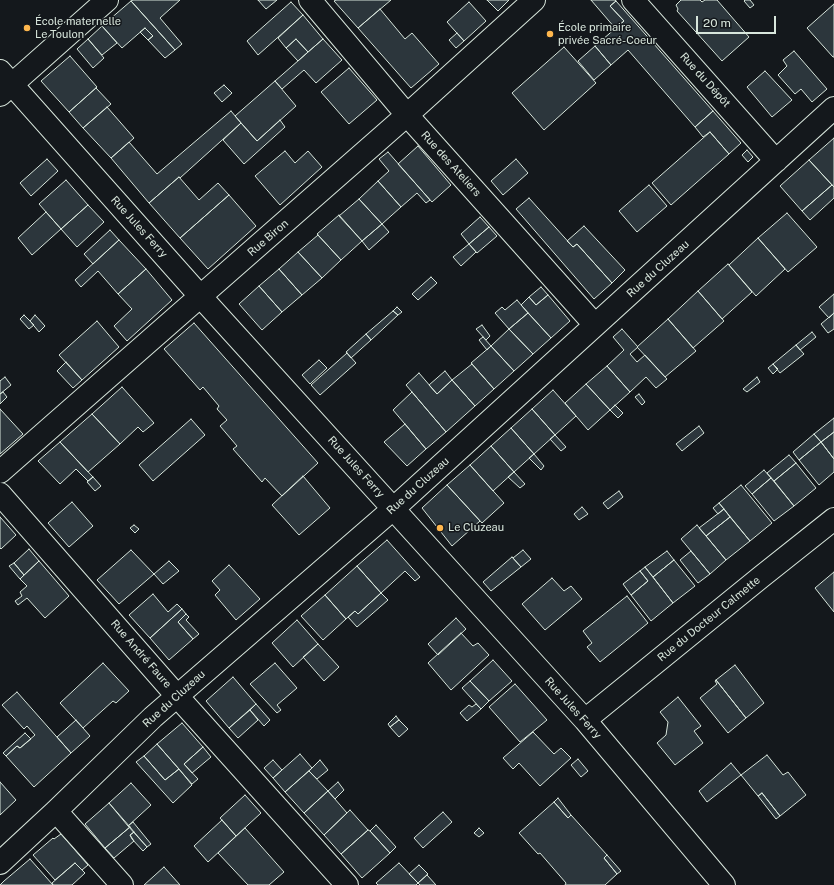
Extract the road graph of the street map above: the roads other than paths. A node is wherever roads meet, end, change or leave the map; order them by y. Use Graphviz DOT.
graph roads {
  1 [pos="107,0"];
  2 [pos="310,0"];
  3 [pos="534,0"];
  4 [pos="633,0"];
  5 [pos="4,83"];
  6 [pos="834,108"];
  7 [pos="407,115"];
  8 [pos="776,160"];
  9 [pos="201,297"];
  10 [pos="595,325"];
  11 [pos="0,472"];
  12 [pos="0,494"];
  13 [pos="393,509"];
  14 [pos="834,518"];
  15 [pos="177,696"];
  16 [pos="585,720"];
  17 [pos="56,811"];
  18 [pos="0,863"];
  19 [pos="122,885"];
  20 [pos="347,885"];
  21 [pos="724,885"];
  1 -- 5 [label="street"];
  2 -- 7 [label="street, Rue des Ateliers"];
  3 -- 7 [label="street, Rue Biron"];
  4 -- 8 [label="street, Rue du Dépôt"];
  5 -- 9 [label="street, Rue Jules Ferry"];
  6 -- 8 [label="street, Rue du Cluzeau"];
  7 -- 9 [label="street, Rue Biron"];
  7 -- 10 [label="street, Rue des Ateliers"];
  8 -- 10 [label="street, Rue du Cluzeau"];
  9 -- 11 [label="street, Rue Biron"];
  9 -- 13 [label="street, Rue Jules Ferry"];
  10 -- 13 [label="street, Rue du Cluzeau"];
  12 -- 15 [label="street, Rue André Faure"];
  13 -- 15 [label="street, Rue du Cluzeau"];
  13 -- 16 [label="street, Rue Jules Ferry"];
  14 -- 16 [label="street, Rue du Docteur Calmette"];
  15 -- 17 [label="street, Rue du Cluzeau"];
  15 -- 20 [label="street, Rue André Faure"];
  16 -- 21 [label="street, Rue Jules Ferry"];
  17 -- 18 [label="street, Rue du Cluzeau"];
  17 -- 19 [label="street"];
}
